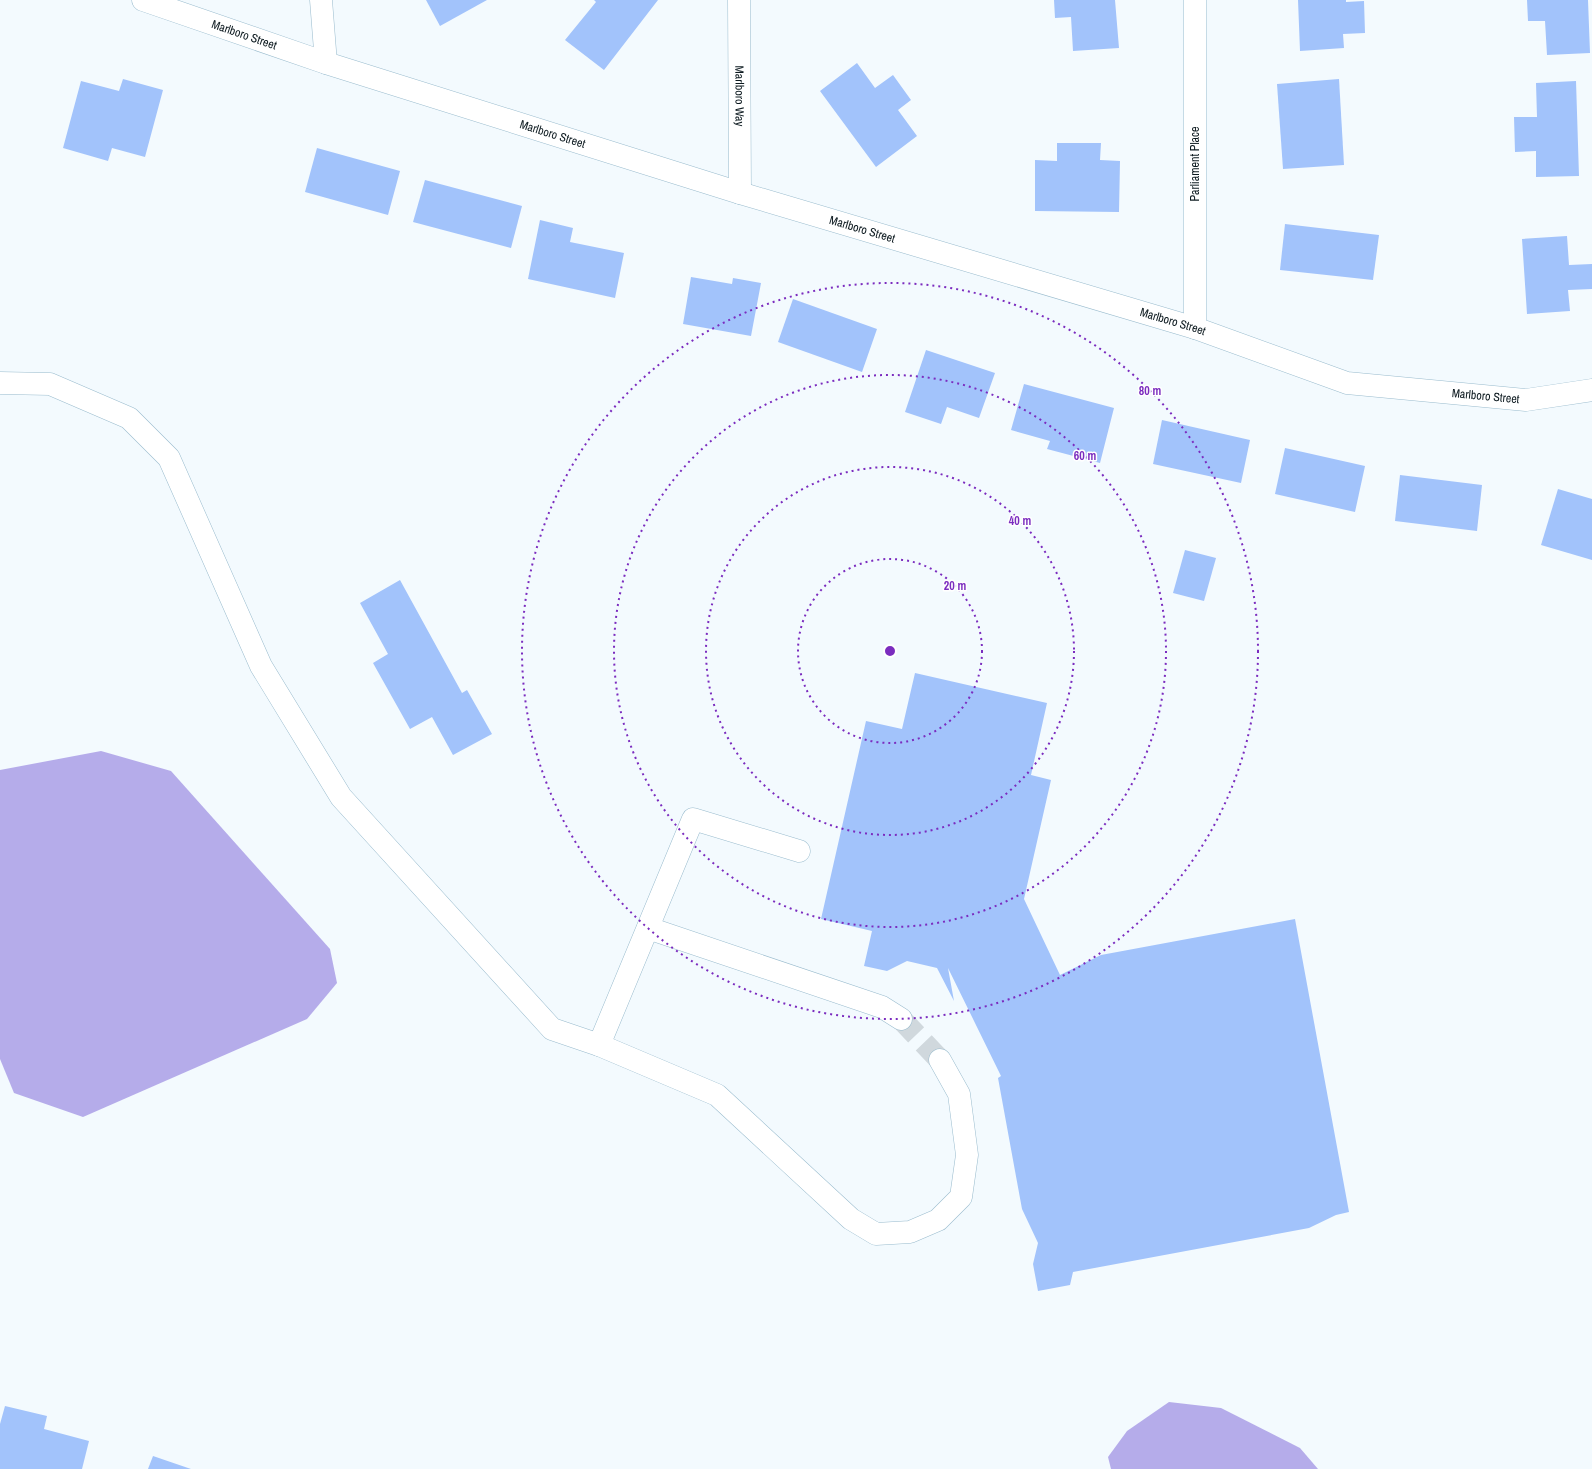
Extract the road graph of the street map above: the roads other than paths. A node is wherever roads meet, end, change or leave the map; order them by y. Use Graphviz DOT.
graph roads {
  1 [pos="143,0"];
  2 [pos="321,0"];
  3 [pos="739,0"];
  4 [pos="1195,0"];
  5 [pos="326,63"];
  6 [pos="740,193"];
  7 [pos="1195,328"];
  8 [pos="0,383"];
  9 [pos="1592,390"];
  10 [pos="798,851"];
  11 [pos="648,928"];
  12 [pos="901,1019"];
  13 [pos="599,1045"];
  14 [pos="940,1060"];
  1 -- 5 [label="street, Marlboro Street"];
  2 -- 5 [label="street"];
  3 -- 6 [label="street, Marlboro Way"];
  4 -- 7 [label="street, Parliament Place"];
  5 -- 6 [label="street, Marlboro Street"];
  6 -- 7 [label="street, Marlboro Street"];
  7 -- 9 [label="street, Marlboro Street"];
  8 -- 13 [label="street"];
  10 -- 11 [label="street"];
  11 -- 12 [label="street"];
  11 -- 13 [label="street"];
  13 -- 14 [label="street"];
}
